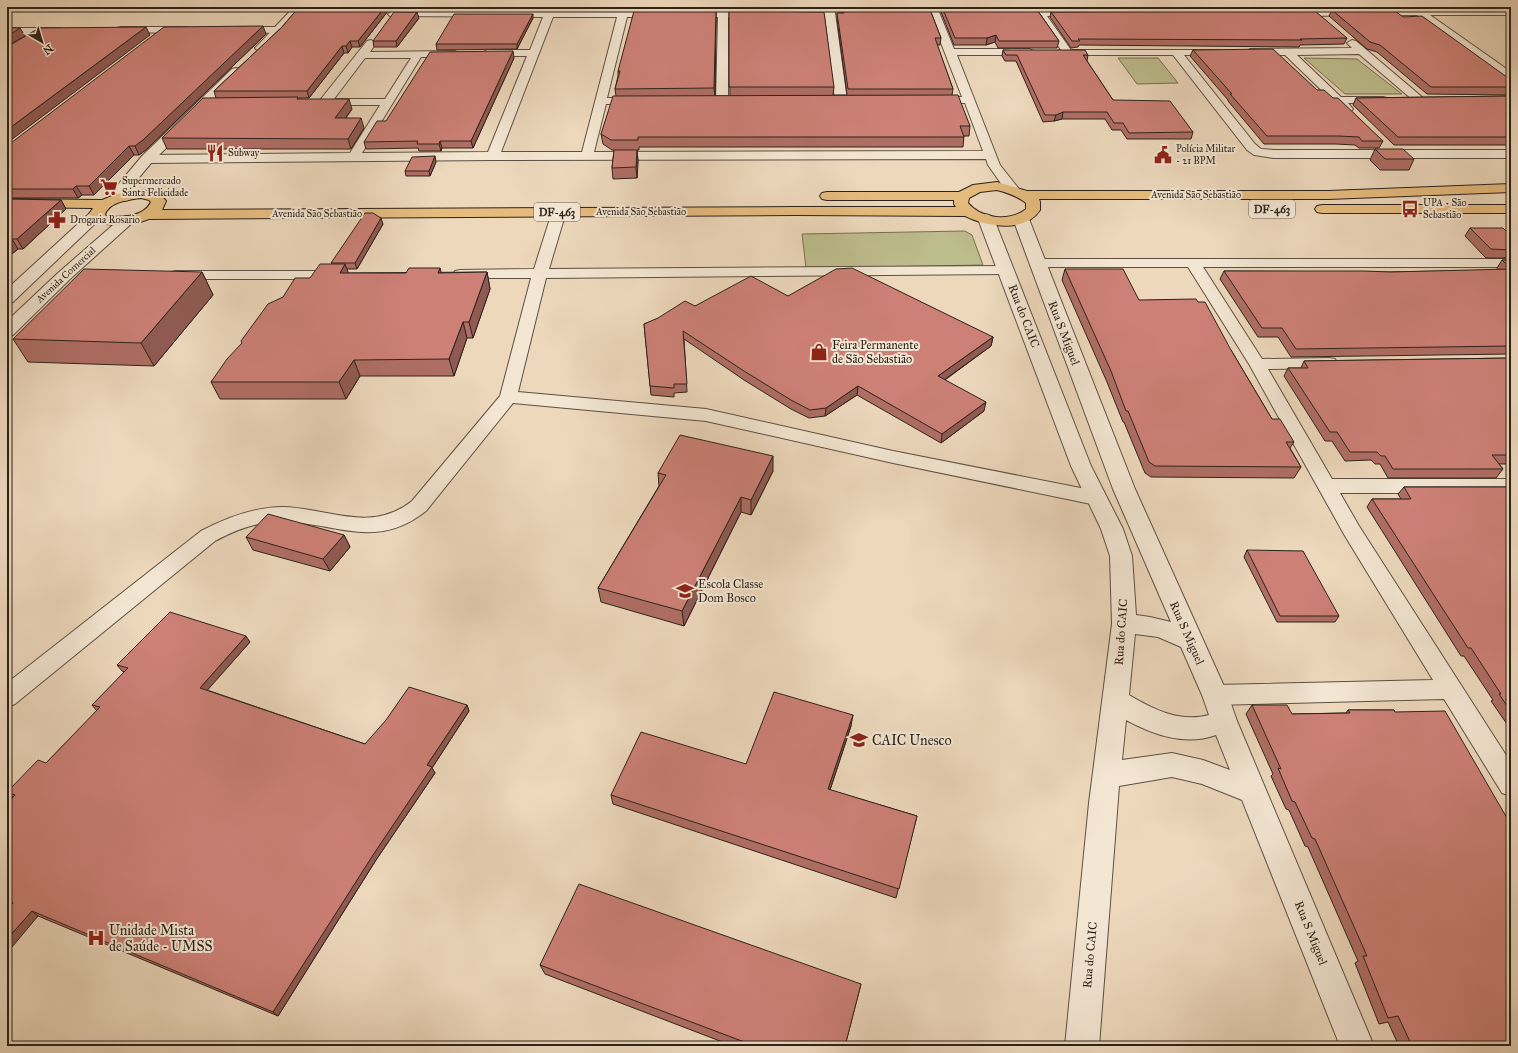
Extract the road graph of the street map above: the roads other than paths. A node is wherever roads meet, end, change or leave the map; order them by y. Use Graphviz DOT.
graph roads {
  1 [pos="300,7"];
  2 [pos="932,7"];
  3 [pos="501,10"];
  4 [pos="723,10"];
  5 [pos="829,10"];
  6 [pos="1038,10"];
  7 [pos="1372,10"];
  8 [pos="1146,11"];
  9 [pos="792,13"];
  10 [pos="1085,13"];
  11 [pos="1130,13"];
  12 [pos="1277,13"];
  13 [pos="1420,13"];
  14 [pos="1509,13"];
  15 [pos="393,14"];
  16 [pos="549,14"];
  17 [pos="623,14"];
  18 [pos="769,14"];
  19 [pos="1316,14"];
  20 [pos="1328,23"];
  21 [pos="111,30"];
  22 [pos="165,30"];
  23 [pos="195,30"];
  24 [pos="226,30"];
  25 [pos="279,30"];
  26 [pos="7,31"];
  27 [pos="41,31"];
  28 [pos="72,31"];
  29 [pos="376,37"];
  30 [pos="1344,37"];
  31 [pos="152,40"];
  32 [pos="24,42"];
  33 [pos="1361,51"];
  34 [pos="950,52"];
  35 [pos="1068,52"];
  36 [pos="1176,52"];
  37 [pos="1228,52"];
  38 [pos="1243,52"];
  39 [pos="1288,52"];
  40 [pos="533,53"];
  41 [pos="363,54"];
  42 [pos="418,54"];
  43 [pos="464,54"];
  44 [pos="479,54"];
  45 [pos="1511,77"];
  46 [pos="841,100"];
  47 [pos="921,100"];
  48 [pos="969,100"];
  49 [pos="1337,100"];
  50 [pos="600,101"];
  51 [pos="646,101"];
  52 [pos="722,101"];
  53 [pos="219,102"];
  54 [pos="310,102"];
  55 [pos="325,102"];
  56 [pos="389,102"];
  57 [pos="204,103"];
  58 [pos="1354,116"];
  59 [pos="1382,143"];
  60 [pos="1394,154"];
  61 [pos="1511,154"];
  62 [pos="587,155"];
  63 [pos="493,156"];
  64 [pos="354,157"];
  65 [pos="147,158"];
  66 [pos="993,160"];
  67 [pos="982,187"];
  68 [pos="1484,188"];
  69 [pos="1511,188"];
  70 [pos="1012,189"];
  71 [pos="1026,195"];
  72 [pos="124,196"];
  73 [pos="816,196"];
  74 [pos="962,196"];
  75 [pos="467,199"];
  76 [pos="160,202"];
  77 [pos="559,203"];
  78 [pos="7,204"];
  79 [pos="1307,209"];
  80 [pos="1511,209"];
  81 [pos="100,210"];
  82 [pos="1048,210"];
  83 [pos="7,211"];
  84 [pos="968,212"];
  85 [pos="1027,214"];
  86 [pos="146,215"];
  87 [pos="986,219"];
  88 [pos="126,221"];
  89 [pos="1037,263"];
  90 [pos="1511,263"];
  91 [pos="1193,264"];
  92 [pos="1006,270"];
  93 [pos="446,274"];
  94 [pos="540,274"];
  95 [pos="352,275"];
  96 [pos="64,276"];
  97 [pos="83,276"];
  98 [pos="159,276"];
  99 [pos="7,298"];
  100 [pos="7,331"];
  101 [pos="1345,363"];
  102 [pos="1257,364"];
  103 [pos="508,397"];
  104 [pos="1326,486"];
  105 [pos="1511,486"];
  106 [pos="1096,498"];
  107 [pos="1124,624"];
  108 [pos="1190,640"];
  109 [pos="1449,689"];
  110 [pos="7,697"];
  111 [pos="1115,700"];
  112 [pos="1220,708"];
  113 [pos="1107,775"];
  114 [pos="1511,785"];
  115 [pos="1253,791"];
  116 [pos="1082,1046"];
  117 [pos="1357,1046"];
  1 -- 25 [label="street"];
  2 -- 34 [label="street"];
  3 -- 15 [label="street"];
  3 -- 16 [label="street"];
  4 -- 17 [label="street"];
  4 -- 18 [label="street"];
  4 -- 52 [label="street"];
  5 -- 9 [label="street"];
  5 -- 46 [label="street"];
  6 -- 10 [label="street"];
  6 -- 35 [label="street"];
  7 -- 13 [label="street"];
  7 -- 19 [label="street"];
  8 -- 11 [label="street"];
  12 -- 19 [label="street"];
  13 -- 14 [label="street"];
  13 -- 45 [label="street"];
  16 -- 17 [label="street"];
  16 -- 40 [label="street"];
  17 -- 50 [label="street"];
  19 -- 20 [label="street"];
  21 -- 22 [label="street"];
  22 -- 23 [label="street"];
  22 -- 31 [label="street"];
  24 -- 25 [label="street"];
  25 -- 57 [label="street"];
  26 -- 27 [label="street"];
  27 -- 28 [label="street"];
  27 -- 32 [label="street"];
  29 -- 41 [label="street"];
  30 -- 33 [label="street"];
  33 -- 39 [label="street"];
  33 -- 49 [label="street"];
  34 -- 35 [label="street"];
  34 -- 48 [label="street"];
  35 -- 36 [label="street"];
  36 -- 37 [label="street"];
  36 -- 60 [label="street"];
  38 -- 39 [label="street"];
  39 -- 49 [label="street"];
  40 -- 44 [label="street"];
  40 -- 63 [label="street"];
  41 -- 42 [label="street"];
  41 -- 55 [label="street"];
  42 -- 43 [label="street"];
  42 -- 56 [label="street"];
  47 -- 48 [label="street"];
  48 -- 66 [label="street"];
  49 -- 58 [label="street"];
  50 -- 51 [label="street"];
  50 -- 62 [label="street"];
  53 -- 57 [label="street"];
  54 -- 55 [label="street"];
  55 -- 56 [label="street"];
  56 -- 64 [label="street"];
  57 -- 65 [label="street"];
  59 -- 60 [label="street"];
  60 -- 61 [label="street"];
  62 -- 63 [label="street"];
  62 -- 66 [label="street"];
  63 -- 64 [label="street"];
  64 -- 65 [label="street"];
  65 -- 72 [label="street"];
  66 -- 67 [label="street"];
  66 -- 70 [label="street"];
  67 -- 70 [label="main road, DF-463"];
  67 -- 74 [label="main road, DF-463"];
  68 -- 69 [label="main road, Avenida São Sebastião / DF-463"];
  68 -- 71 [label="main road, Avenida São Sebastião / DF-463"];
  68 -- 80 [label="main road"];
  70 -- 71 [label="main road, DF-463"];
  71 -- 85 [label="main road"];
  72 -- 76 [label="main road"];
  72 -- 81 [label="main road"];
  73 -- 74 [label="main road, DF-463"];
  74 -- 84 [label="main road"];
  75 -- 76 [label="main road, Avenida São Sebastião"];
  76 -- 86 [label="main road"];
  77 -- 84 [label="main road, Avenida São Sebastião / DF-463"];
  77 -- 86 [label="main road, Avenida São Sebastião / DF-463"];
  77 -- 94 [label="street"];
  78 -- 81 [label="main road"];
  79 -- 80 [label="main road, DF-463"];
  81 -- 83 [label="main road"];
  81 -- 88 [label="main road"];
  81 -- 99 [label="street, Avenida Comercial"];
  82 -- 85 [label="main road, DF-463"];
  84 -- 87 [label="main road, DF-463"];
  85 -- 87 [label="main road, DF-463"];
  85 -- 89 [label="street, Rua S Miguel"];
  86 -- 88 [label="main road"];
  87 -- 92 [label="street, Rua do CAIC"];
  88 -- 96 [label="street, Avenida Comercial"];
  89 -- 91 [label="street"];
  89 -- 108 [label="street, Rua S Miguel"];
  90 -- 91 [label="street"];
  91 -- 102 [label="street"];
  92 -- 94 [label="street"];
  92 -- 106 [label="street, Rua do CAIC"];
  93 -- 94 [label="street"];
  94 -- 103 [label="street"];
  95 -- 98 [label="street"];
  96 -- 97 [label="street"];
  96 -- 100 [label="street, Avenida Comercial"];
  101 -- 102 [label="street"];
  102 -- 104 [label="street"];
  103 -- 106 [label="street"];
  103 -- 110 [label="street"];
  104 -- 105 [label="street"];
  104 -- 109 [label="street"];
  106 -- 107 [label="street, Rua do CAIC"];
  107 -- 108 [label="street"];
  107 -- 111 [label="street, Rua do CAIC"];
  108 -- 112 [label="street, Rua S Miguel"];
  109 -- 112 [label="street"];
  109 -- 114 [label="street"];
  111 -- 112 [label="street"];
  111 -- 113 [label="street, Rua do CAIC"];
  112 -- 115 [label="street, Rua S Miguel"];
  113 -- 115 [label="street"];
  113 -- 116 [label="street, Rua do CAIC"];
  115 -- 117 [label="street, Rua S Miguel"];
}
